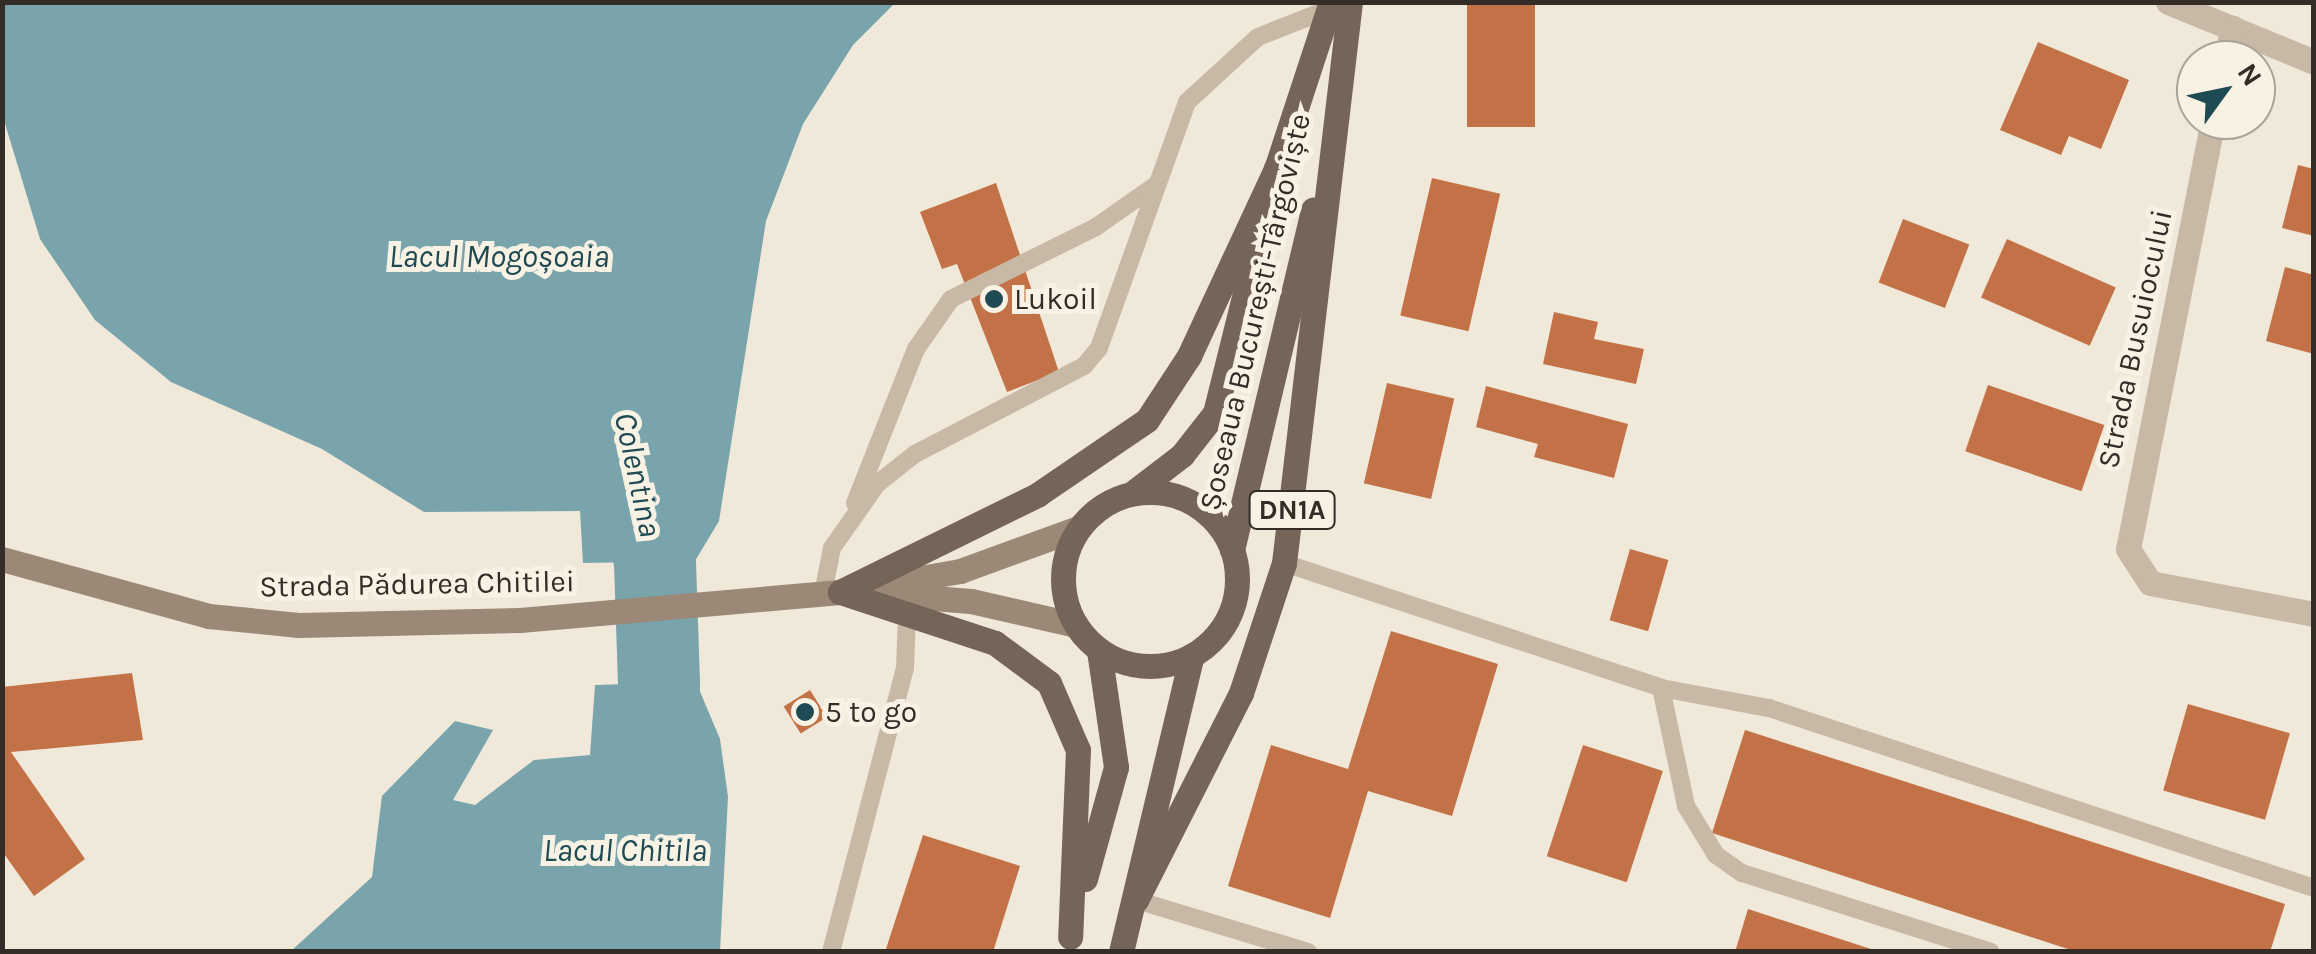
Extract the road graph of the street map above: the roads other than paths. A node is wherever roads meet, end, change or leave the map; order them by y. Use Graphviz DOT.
graph roads {
  1 [pos="2168,2"];
  2 [pos="1336,5"];
  3 [pos="2232,28"];
  4 [pos="2230,40"];
  5 [pos="2314,62"];
  6 [pos="1340,90"];
  7 [pos="2209,140"];
  8 [pos="1276,168"];
  9 [pos="1154,186"];
  10 [pos="1134,492"];
  11 [pos="847,522"];
  12 [pos="1078,528"];
  13 [pos="1232,550"];
  14 [pos="2,559"];
  15 [pos="1284,563"];
  16 [pos="831,592"];
  17 [pos="2314,614"];
  18 [pos="907,615"];
  19 [pos="1076,625"];
  20 [pos="1099,650"];
  21 [pos="1192,656"];
  22 [pos="1661,688"];
  23 [pos="2314,888"];
  24 [pos="1136,900"];
  25 [pos="1067,944"];
  26 [pos="830,952"];
  27 [pos="1121,952"];
  28 [pos="1308,952"];
  29 [pos="1991,952"];
  1 -- 3 [label="street"];
  2 -- 6 [label="main road, Șoseaua București-Târgoviște / DN1A"];
  2 -- 8 [label="main road, Șoseaua București-Târgoviște"];
  2 -- 9 [label="lane"];
  3 -- 4 [label="street"];
  3 -- 5 [label="street"];
  6 -- 13 [label="main road, Șoseaua București-Târgoviște / DN1A"];
  6 -- 15 [label="main road, Șoseaua București-Târgoviște / DN1A"];
  7 -- 17 [label="street, Strada Busuiocului"];
  8 -- 10 [label="main road, Șoseaua București-Târgoviște"];
  8 -- 16 [label="main road"];
  9 -- 11 [label="lane"];
  9 -- 11 [label="lane"];
  10 -- 12 [label="main road"];
  10 -- 13 [label="main road, DN1A"];
  11 -- 16 [label="lane"];
  12 -- 16 [label="main road, Strada Pădurea Chitilei"];
  12 -- 19 [label="main road"];
  13 -- 21 [label="main road, DN1A"];
  14 -- 16 [label="main road, Strada Pădurea Chitilei"];
  15 -- 22 [label="lane"];
  15 -- 24 [label="main road, Șoseaua București-Târgoviște / DN1A"];
  16 -- 18 [label="main road"];
  16 -- 19 [label="main road, Strada Pădurea Chitilei"];
  18 -- 25 [label="main road"];
  18 -- 26 [label="lane"];
  19 -- 20 [label="main road"];
  20 -- 21 [label="main road"];
  20 -- 25 [label="main road"];
  21 -- 24 [label="main road, Șoseaua București-Târgoviște / DN1A"];
  22 -- 23 [label="lane"];
  22 -- 29 [label="lane"];
  24 -- 27 [label="main road, Șoseaua București-Târgoviște / DN1A"];
  24 -- 28 [label="lane"];
}
